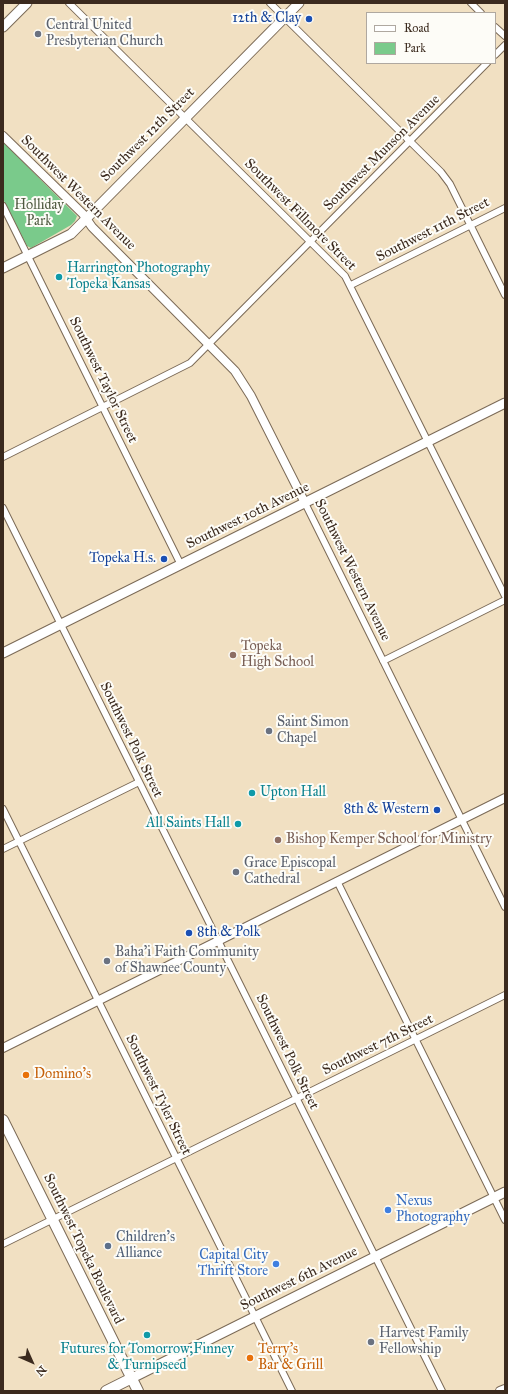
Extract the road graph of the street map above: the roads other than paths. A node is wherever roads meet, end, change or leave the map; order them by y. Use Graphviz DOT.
graph roads {
  1 [pos="27,3"];
  2 [pos="69,3"];
  3 [pos="270,3"];
  4 [pos="299,3"];
  5 [pos="471,3"];
  6 [pos="480,12"];
  7 [pos="284,18"];
  8 [pos="3,27"];
  9 [pos="496,27"];
  10 [pos="505,36"];
  11 [pos="505,45"];
  12 [pos="496,54"];
  13 [pos="486,64"];
  14 [pos="185,118"];
  15 [pos="3,136"];
  16 [pos="410,141"];
  17 [pos="3,206"];
  18 [pos="505,208"];
  19 [pos="85,219"];
  20 [pos="470,226"];
  21 [pos="310,242"];
  22 [pos="28,255"];
  23 [pos="3,268"];
  24 [pos="351,285"];
  25 [pos="505,295"];
  26 [pos="209,344"];
  27 [pos="505,403"];
  28 [pos="103,407"];
  29 [pos="429,441"];
  30 [pos="3,457"];
  31 [pos="305,503"];
  32 [pos="3,508"];
  33 [pos="181,565"];
  34 [pos="505,596"];
  35 [pos="505,600"];
  36 [pos="61,624"];
  37 [pos="3,653"];
  38 [pos="383,661"];
  39 [pos="139,782"];
  40 [pos="505,798"];
  41 [pos="3,809"];
  42 [pos="462,819"];
  43 [pos="19,841"];
  44 [pos="3,849"];
  45 [pos="338,881"];
  46 [pos="505,907"];
  47 [pos="218,941"];
  48 [pos="505,995"];
  49 [pos="98,1000"];
  50 [pos="415,1039"];
  51 [pos="3,1048"];
  52 [pos="296,1099"];
  53 [pos="3,1120"];
  54 [pos="177,1158"];
  55 [pos="505,1192"];
  56 [pos="494,1198"];
  57 [pos="53,1220"];
  58 [pos="505,1220"];
  59 [pos="3,1244"];
  60 [pos="375,1257"];
  61 [pos="255,1317"];
  62 [pos="132,1378"];
  63 [pos="505,1389"];
  64 [pos="106,1391"];
  65 [pos="138,1391"];
  66 [pos="292,1391"];
  67 [pos="442,1391"];
  68 [pos="500,1391"];
  1 -- 8 [label="main road"];
  2 -- 14 [label="street, Southwest Fillmore Street"];
  3 -- 7 [label="street"];
  4 -- 7 [label="main road, Southwest 12th Street"];
  5 -- 6 [label="street"];
  7 -- 14 [label="main road, Southwest 12th Street"];
  7 -- 16 [label="street"];
  9 -- 10 [label="street"];
  11 -- 12 [label="street"];
  13 -- 16 [label="street, Southwest Munson Avenue"];
  14 -- 19 [label="main road, Southwest 12th Street"];
  14 -- 21 [label="street, Southwest Fillmore Street"];
  15 -- 19 [label="street, Southwest Western Avenue"];
  16 -- 20 [label="street"];
  16 -- 21 [label="street, Southwest Munson Avenue"];
  17 -- 22 [label="street, Southwest Taylor Street"];
  18 -- 20 [label="street, Southwest 11th Street"];
  19 -- 22 [label="main road, Southwest 12th Street"];
  19 -- 26 [label="street, Southwest Western Avenue"];
  20 -- 24 [label="street, Southwest 11th Street"];
  20 -- 25 [label="street"];
  21 -- 24 [label="street, Southwest Fillmore Street"];
  21 -- 26 [label="street, Southwest Munson Avenue"];
  22 -- 23 [label="main road, Southwest 12th Street"];
  22 -- 28 [label="street, Southwest Taylor Street"];
  24 -- 29 [label="street, Southwest Fillmore Street"];
  26 -- 28 [label="street"];
  26 -- 31 [label="street, Southwest Western Avenue"];
  27 -- 29 [label="main road, Southwest 10th Avenue"];
  28 -- 30 [label="street"];
  28 -- 33 [label="street, Southwest Taylor Street"];
  29 -- 31 [label="main road, Southwest 10th Avenue"];
  29 -- 34 [label="street, Southwest Fillmore Street"];
  31 -- 33 [label="main road, Southwest 10th Avenue"];
  31 -- 38 [label="street, Southwest Western Avenue"];
  32 -- 36 [label="street, Southwest Polk Street"];
  33 -- 36 [label="main road, Southwest 10th Avenue"];
  35 -- 38 [label="street"];
  36 -- 37 [label="main road, Southwest 10th Avenue"];
  36 -- 39 [label="street, Southwest Polk Street"];
  38 -- 42 [label="street, Southwest Western Avenue"];
  39 -- 43 [label="street"];
  39 -- 47 [label="street, Southwest Polk Street"];
  40 -- 42 [label="street"];
  41 -- 43 [label="street, Southwest Tyler Street"];
  42 -- 45 [label="street"];
  42 -- 46 [label="street, Southwest Western Avenue"];
  43 -- 44 [label="street"];
  43 -- 49 [label="street, Southwest Tyler Street"];
  45 -- 47 [label="street"];
  45 -- 50 [label="street"];
  47 -- 49 [label="street"];
  47 -- 52 [label="street, Southwest Polk Street"];
  48 -- 50 [label="street, Southwest 7th Street"];
  49 -- 51 [label="street"];
  49 -- 54 [label="street, Southwest Tyler Street"];
  50 -- 52 [label="street, Southwest 7th Street"];
  50 -- 56 [label="street"];
  52 -- 54 [label="street, Southwest 7th Street"];
  52 -- 60 [label="street, Southwest Polk Street"];
  53 -- 57 [label="main road, Southwest Topeka Boulevard"];
  54 -- 57 [label="street, Southwest 7th Street"];
  54 -- 61 [label="street, Southwest Tyler Street"];
  55 -- 56 [label="main road, Southwest 6th Avenue"];
  56 -- 58 [label="street"];
  56 -- 60 [label="main road, Southwest 6th Avenue"];
  57 -- 59 [label="street, Southwest 7th Street"];
  57 -- 62 [label="main road, Southwest Topeka Boulevard"];
  60 -- 61 [label="main road, Southwest 6th Avenue"];
  60 -- 67 [label="street, Southwest Polk Street"];
  61 -- 62 [label="main road, Southwest 6th Avenue"];
  61 -- 66 [label="street, Southwest Tyler Street"];
  62 -- 64 [label="main road, Southwest 6th Avenue"];
  62 -- 65 [label="main road, Southwest Topeka Boulevard"];
  63 -- 68 [label="street"];
}
